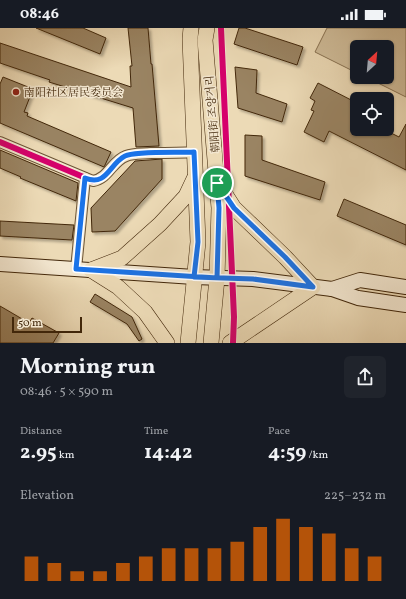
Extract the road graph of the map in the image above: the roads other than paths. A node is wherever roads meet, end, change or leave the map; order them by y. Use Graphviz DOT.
graph roads {
  1 [pos="191,28"];
  2 [pos="207,28"];
  3 [pos="0,142"];
  4 [pos="194,152"];
  5 [pos="195,176"];
  6 [pos="85,178"];
  7 [pos="217,183"];
  8 [pos="0,264"];
  9 [pos="83,270"];
  10 [pos="194,277"];
  11 [pos="217,278"];
  12 [pos="313,287"];
  13 [pos="406,287"];
  14 [pos="332,289"];
  15 [pos="406,305"];
  16 [pos="168,343"];
  17 [pos="188,343"];
  18 [pos="210,343"];
  19 [pos="230,343"];
  1 -- 4 [label="main road, 朝阳街 조양거리"];
  2 -- 7 [label="main road, 朝阳街 조양거리"];
  3 -- 6 [label="street"];
  4 -- 5 [label="main road, 朝阳街 조양거리"];
  4 -- 6 [label="street"];
  5 -- 9 [label="main road"];
  5 -- 10 [label="main road, 朝阳街 조양거리"];
  6 -- 9 [label="street"];
  7 -- 11 [label="main road, 朝阳街 조양거리"];
  7 -- 12 [label="main road"];
  8 -- 9 [label="main road"];
  9 -- 10 [label="main road"];
  9 -- 16 [label="main road"];
  10 -- 11 [label="main road"];
  10 -- 17 [label="main road, 朝阳街 조양거리"];
  11 -- 12 [label="main road"];
  11 -- 18 [label="main road, 朝阳街 조양거리"];
  12 -- 14 [label="main road"];
  12 -- 19 [label="main road"];
  13 -- 14 [label="main road"];
  14 -- 15 [label="main road"];
}
